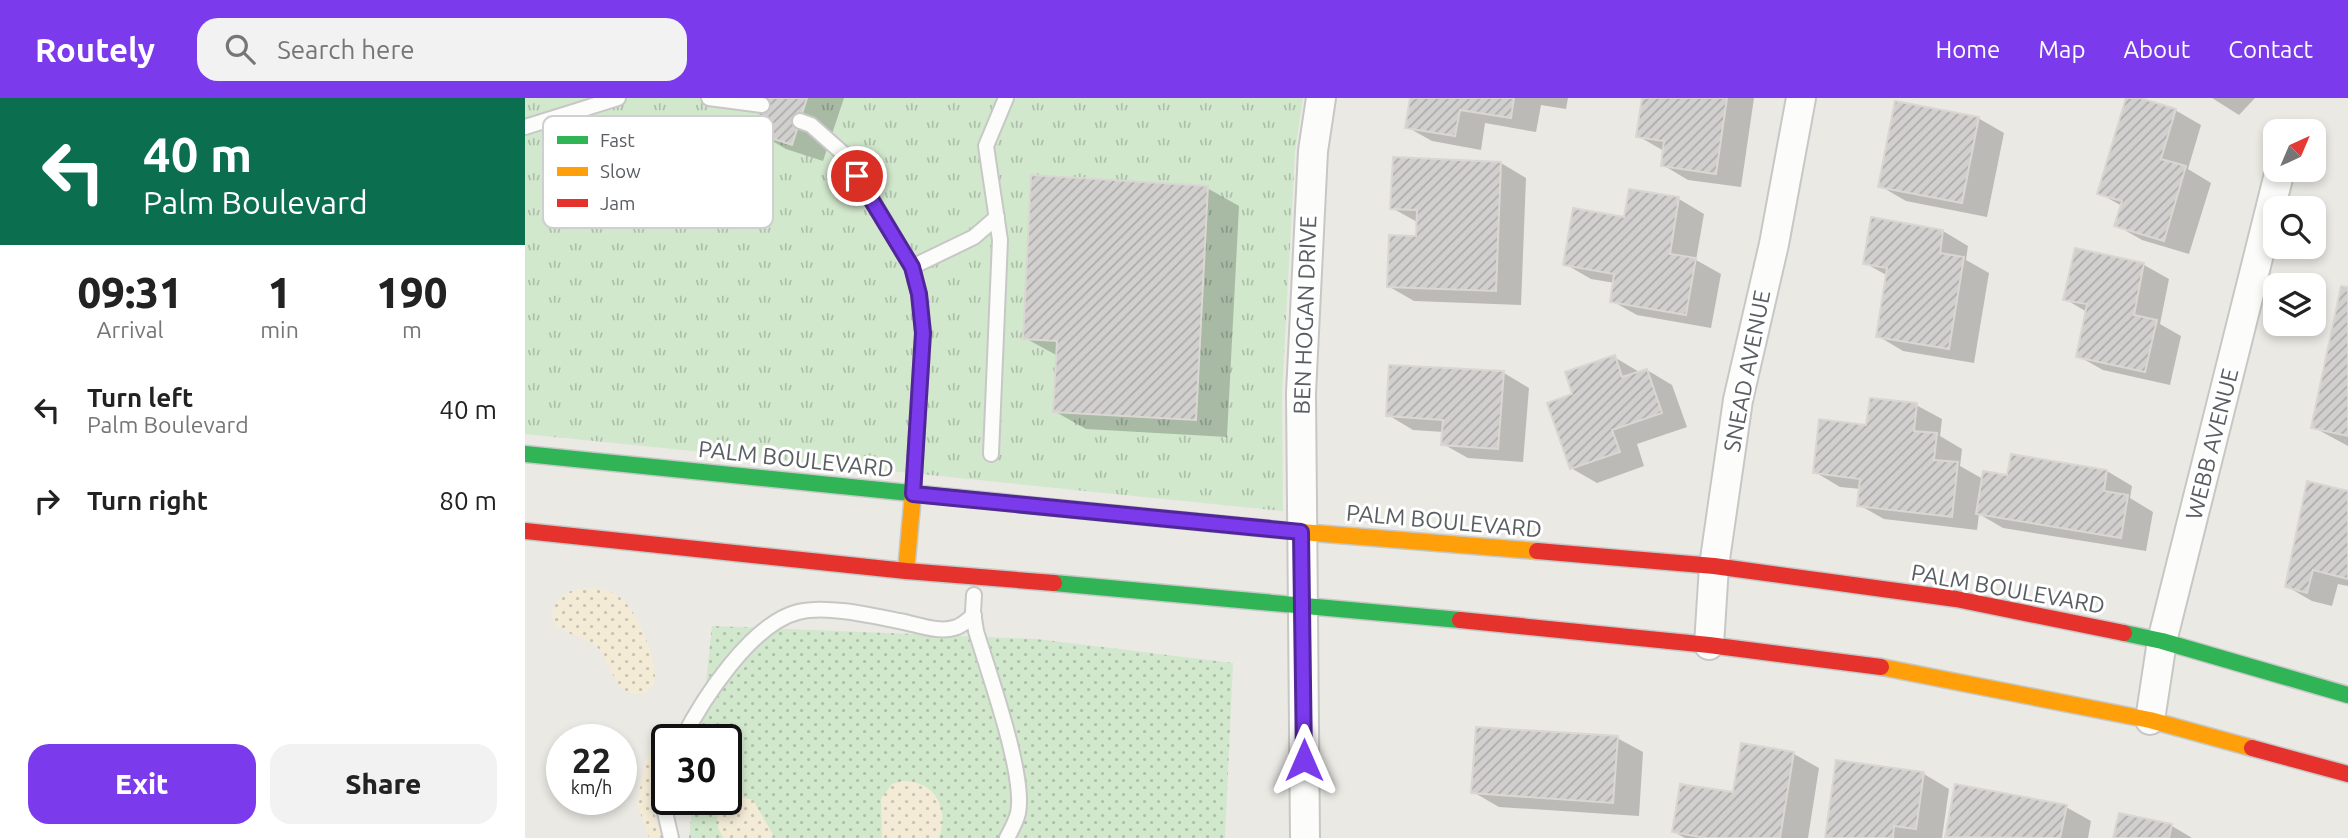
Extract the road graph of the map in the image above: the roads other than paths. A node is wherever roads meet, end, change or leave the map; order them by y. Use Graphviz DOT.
graph roads {
  1 [pos="618,98"];
  2 [pos="709,98"];
  3 [pos="1006,98"];
  4 [pos="1321,98"];
  5 [pos="1801,98"];
  6 [pos="762,105"];
  7 [pos="560,116"];
  8 [pos="543,121"];
  9 [pos="800,121"];
  10 [pos="525,127"];
  11 [pos="2277,182"];
  12 [pos="997,217"];
  13 [pos="912,267"];
  14 [pos="525,454"];
  15 [pos="991,454"];
  16 [pos="913,494"];
  17 [pos="525,531"];
  18 [pos="1301,532"];
  19 [pos="1714,566"];
  20 [pos="906,570"];
  21 [pos="974,596"];
  22 [pos="1303,604"];
  23 [pos="974,615"];
  24 [pos="2162,641"];
  25 [pos="1709,645"];
  26 [pos="2348,695"];
  27 [pos="2150,720"];
  28 [pos="690,724"];
  29 [pos="2348,774"];
  30 [pos="666,815"];
  31 [pos="671,838"];
  32 [pos="1007,838"];
  33 [pos="1305,838"];
  1 -- 7 [label="lane"];
  2 -- 6 [label="lane"];
  3 -- 12 [label="lane"];
  4 -- 18 [label="street, BEN HOGAN DRIVE"];
  5 -- 19 [label="street, SNEAD AVENUE"];
  8 -- 10 [label="lane"];
  9 -- 13 [label="lane"];
  11 -- 24 [label="street, WEBB AVENUE"];
  12 -- 13 [label="lane"];
  12 -- 15 [label="lane"];
  13 -- 16 [label="lane"];
  14 -- 16 [label="street, PALM BOULEVARD"];
  16 -- 18 [label="street, PALM BOULEVARD"];
  16 -- 20 [label="street"];
  17 -- 20 [label="street"];
  18 -- 19 [label="street, PALM BOULEVARD"];
  18 -- 22 [label="street, BEN HOGAN DRIVE"];
  19 -- 24 [label="street, PALM BOULEVARD"];
  19 -- 25 [label="street, SNEAD AVENUE"];
  20 -- 22 [label="street"];
  21 -- 23 [label="lane"];
  22 -- 25 [label="street"];
  22 -- 33 [label="street, BEN HOGAN DRIVE"];
  23 -- 28 [label="lane"];
  23 -- 32 [label="lane"];
  24 -- 26 [label="street, PALM BOULEVARD"];
  24 -- 27 [label="street, WEBB AVENUE"];
  25 -- 27 [label="street"];
  27 -- 29 [label="street"];
  30 -- 31 [label="lane"];
}
